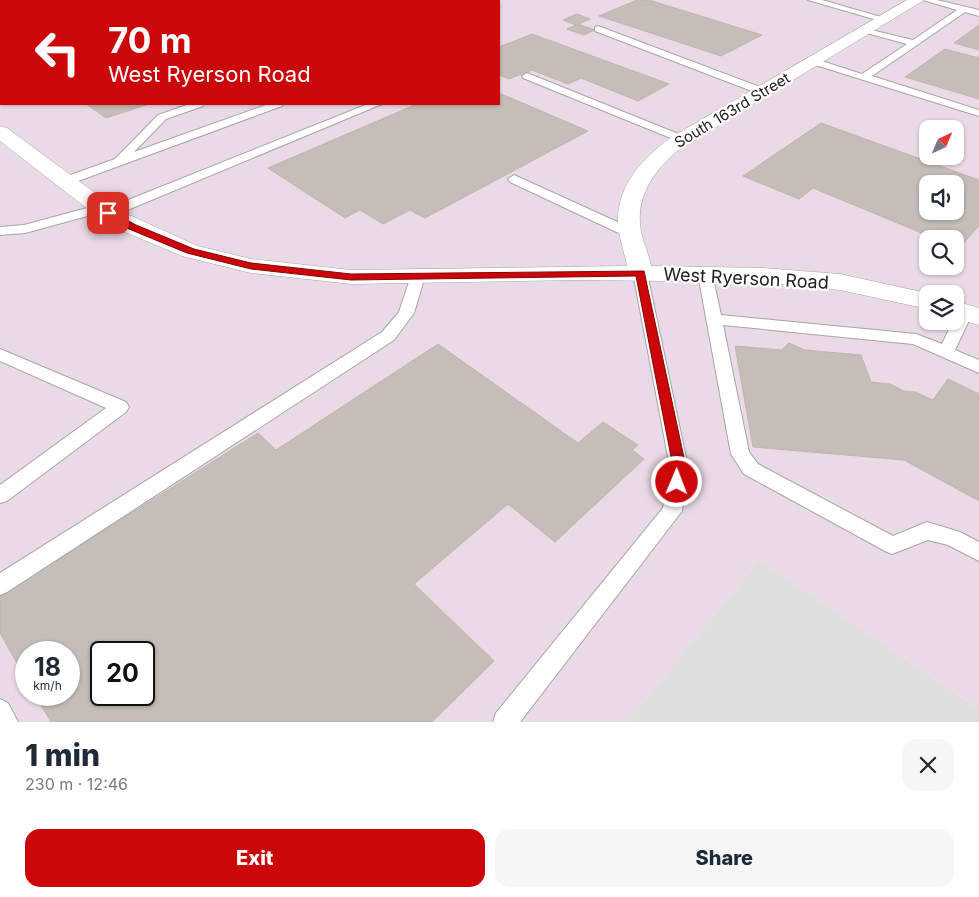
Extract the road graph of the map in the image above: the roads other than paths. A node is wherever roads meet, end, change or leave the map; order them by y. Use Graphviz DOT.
graph roads {
  1 [pos="812,0"];
  2 [pos="917,0"];
  3 [pos="927,0"];
  4 [pos="964,9"];
  5 [pos="979,13"];
  6 [pos="884,19"];
  7 [pos="598,29"];
  8 [pos="866,30"];
  9 [pos="914,43"];
  10 [pos="812,61"];
  11 [pos="527,76"];
  12 [pos="864,77"];
  13 [pos="761,91"];
  14 [pos="196,105"];
  15 [pos="275,105"];
  16 [pos="374,105"];
  17 [pos="979,113"];
  18 [pos="0,132"];
  19 [pos="682,139"];
  20 [pos="118,162"];
  21 [pos="514,179"];
  22 [pos="66,181"];
  23 [pos="105,211"];
  24 [pos="0,231"];
  25 [pos="630,233"];
  26 [pos="640,273"];
  27 [pos="705,274"];
  28 [pos="418,276"];
  29 [pos="919,299"];
  30 [pos="966,313"];
  31 [pos="713,319"];
  32 [pos="946,352"];
  33 [pos="0,355"];
  34 [pos="979,367"];
  35 [pos="0,495"];
  36 [pos="979,552"];
  37 [pos="0,585"];
  38 [pos="0,711"];
  39 [pos="6,722"];
  40 [pos="505,722"];
  1 -- 6 [label="lane"];
  2 -- 6 [label="street, South 163rd Street"];
  3 -- 4 [label="lane"];
  4 -- 5 [label="lane"];
  4 -- 9 [label="lane"];
  6 -- 8 [label="street, South 163rd Street"];
  7 -- 13 [label="lane"];
  8 -- 9 [label="lane"];
  8 -- 10 [label="street, South 163rd Street"];
  9 -- 12 [label="lane"];
  10 -- 12 [label="lane"];
  10 -- 13 [label="street, South 163rd Street"];
  11 -- 19 [label="lane"];
  12 -- 17 [label="lane"];
  13 -- 19 [label="street, South 163rd Street"];
  14 -- 20 [label="lane"];
  15 -- 20 [label="lane"];
  16 -- 23 [label="lane"];
  18 -- 22 [label="street, West Ryerson Road"];
  19 -- 25 [label="street, South 163rd Street"];
  20 -- 22 [label="lane"];
  21 -- 25 [label="lane"];
  22 -- 23 [label="street, West Ryerson Road"];
  23 -- 24 [label="lane"];
  23 -- 28 [label="street, West Ryerson Road"];
  25 -- 26 [label="street, South 163rd Street"];
  26 -- 27 [label="street, West Ryerson Road"];
  26 -- 28 [label="street, West Ryerson Road"];
  26 -- 40 [label="lane"];
  27 -- 29 [label="street, West Ryerson Road"];
  27 -- 31 [label="lane"];
  28 -- 37 [label="lane"];
  30 -- 32 [label="lane"];
  31 -- 32 [label="lane"];
  31 -- 36 [label="lane"];
  32 -- 34 [label="lane"];
  33 -- 35 [label="lane"];
  38 -- 39 [label="lane"];
}
